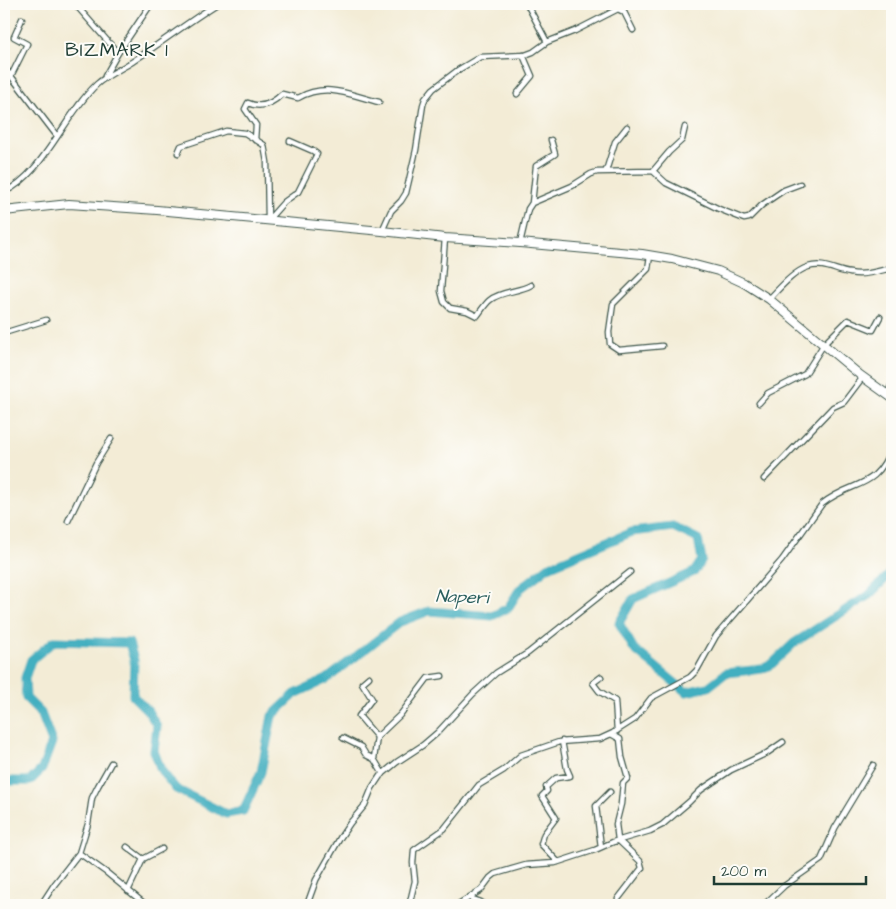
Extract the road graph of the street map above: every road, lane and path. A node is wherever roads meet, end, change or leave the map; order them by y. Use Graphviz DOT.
graph roads {
  1 [pos="75,4"];
  2 [pos="151,4"];
  3 [pos="217,4"];
  4 [pos="527,4"];
  5 [pos="629,4"];
  6 [pos="621,10"];
  7 [pos="22,19"];
  8 [pos="633,30"];
  9 [pos="547,42"];
  10 [pos="118,53"];
  11 [pos="523,55"];
  12 [pos="4,67"];
  13 [pos="11,76"];
  14 [pos="105,78"];
  15 [pos="518,94"];
  16 [pos="378,102"];
  17 [pos="685,126"];
  18 [pos="627,127"];
  19 [pos="57,136"];
  20 [pos="256,140"];
  21 [pos="551,140"];
  22 [pos="290,141"];
  23 [pos="178,153"];
  24 [pos="606,171"];
  25 [pos="653,171"];
  26 [pos="800,184"];
  27 [pos="4,192"];
  28 [pos="532,203"];
  29 [pos="4,211"];
  30 [pos="268,220"];
  31 [pos="382,230"];
  32 [pos="445,238"];
  33 [pos="520,243"];
  34 [pos="650,256"];
  35 [pos="892,268"];
  36 [pos="531,285"];
  37 [pos="769,299"];
  38 [pos="880,317"];
  39 [pos="46,320"];
  40 [pos="4,333"];
  41 [pos="824,344"];
  42 [pos="662,346"];
  43 [pos="863,377"];
  44 [pos="892,384"];
  45 [pos="890,396"];
  46 [pos="759,403"];
  47 [pos="111,439"];
  48 [pos="892,446"];
  49 [pos="764,479"];
  50 [pos="68,521"];
  51 [pos="630,572"];
  52 [pos="442,676"];
  53 [pos="369,677"];
  54 [pos="601,678"];
  55 [pos="617,731"];
  56 [pos="611,734"];
  57 [pos="377,736"];
  58 [pos="343,738"];
  59 [pos="562,741"];
  60 [pos="783,742"];
  61 [pos="374,759"];
  62 [pos="111,763"];
  63 [pos="873,765"];
  64 [pos="383,774"];
  65 [pos="610,792"];
  66 [pos="618,840"];
  67 [pos="127,847"];
  68 [pos="601,848"];
  69 [pos="162,849"];
  70 [pos="79,853"];
  71 [pos="143,859"];
  72 [pos="558,862"];
  73 [pos="128,891"];
  74 [pos="470,898"];
  75 [pos="618,899"];
  76 [pos="41,905"];
  77 [pos="146,905"];
  78 [pos="307,905"];
  79 [pos="413,905"];
  80 [pos="457,905"];
  81 [pos="485,905"];
  82 [pos="764,905"];
  1 -- 10 [label="street"];
  2 -- 10 [label="street"];
  3 -- 14 [label="street"];
  4 -- 9 [label="street"];
  5 -- 6 [label="street"];
  6 -- 8 [label="street"];
  6 -- 9 [label="street"];
  7 -- 13 [label="street"];
  9 -- 11 [label="street"];
  10 -- 14 [label="street"];
  11 -- 15 [label="street"];
  11 -- 31 [label="street"];
  12 -- 13 [label="street"];
  13 -- 19 [label="street"];
  14 -- 19 [label="street"];
  16 -- 20 [label="street"];
  17 -- 25 [label="street"];
  18 -- 24 [label="street"];
  19 -- 27 [label="street"];
  20 -- 23 [label="street"];
  20 -- 30 [label="street"];
  21 -- 28 [label="street"];
  22 -- 30 [label="street"];
  24 -- 25 [label="street"];
  24 -- 28 [label="street"];
  25 -- 26 [label="street"];
  28 -- 33 [label="street"];
  29 -- 30 [label="highway"];
  30 -- 31 [label="highway"];
  31 -- 32 [label="highway"];
  32 -- 33 [label="highway"];
  32 -- 36 [label="street"];
  33 -- 34 [label="highway"];
  34 -- 37 [label="highway"];
  34 -- 42 [label="street"];
  35 -- 37 [label="street"];
  37 -- 41 [label="highway"];
  38 -- 41 [label="street"];
  39 -- 40 [label="street"];
  41 -- 43 [label="highway"];
  41 -- 46 [label="street"];
  43 -- 45 [label="highway"];
  43 -- 49 [label="street"];
  44 -- 45 [label="street"];
  47 -- 50 [label="street"];
  48 -- 55 [label="street"];
  51 -- 64 [label="street"];
  52 -- 57 [label="street"];
  53 -- 57 [label="street"];
  54 -- 55 [label="street"];
  55 -- 56 [label="street"];
  56 -- 59 [label="street"];
  56 -- 66 [label="street"];
  57 -- 61 [label="street"];
  58 -- 61 [label="street"];
  59 -- 72 [label="street"];
  59 -- 79 [label="street"];
  60 -- 66 [label="street"];
  61 -- 64 [label="street"];
  62 -- 70 [label="street"];
  63 -- 82 [label="street"];
  64 -- 78 [label="street"];
  65 -- 68 [label="street"];
  66 -- 68 [label="street"];
  66 -- 75 [label="street"];
  67 -- 71 [label="street"];
  68 -- 72 [label="street"];
  69 -- 71 [label="street"];
  70 -- 73 [label="street"];
  70 -- 76 [label="street"];
  71 -- 73 [label="street"];
  72 -- 74 [label="street"];
  73 -- 77 [label="street"];
  74 -- 80 [label="street"];
  74 -- 81 [label="street"];
}
